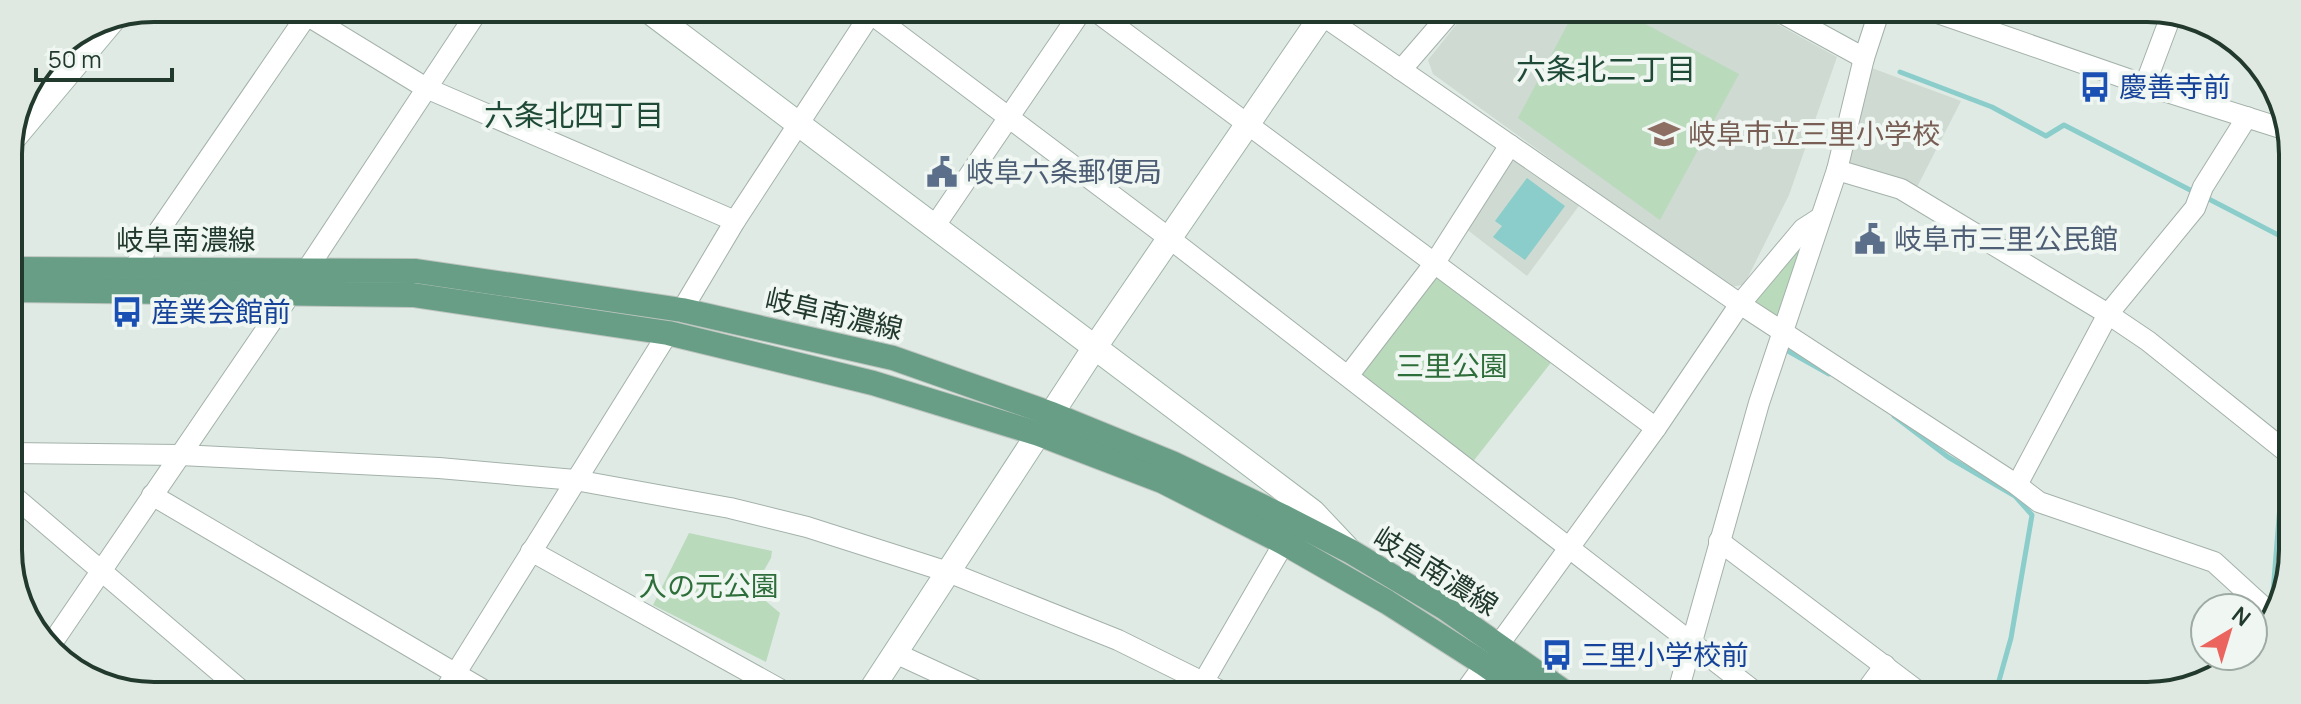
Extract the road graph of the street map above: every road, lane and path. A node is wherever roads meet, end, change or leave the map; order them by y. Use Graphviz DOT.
graph roads {
  1 [pos="294,22"];
  2 [pos="317,22"];
  3 [pos="470,22"];
  4 [pos="663,22"];
  5 [pos="863,22"];
  6 [pos="884,22"];
  7 [pos="1074,22"];
  8 [pos="1110,22"];
  9 [pos="1314,22"];
  10 [pos="1335,22"];
  11 [pos="1442,22"];
  12 [pos="1798,22"];
  13 [pos="1876,22"];
  14 [pos="1964,22"];
  15 [pos="2166,23"];
  16 [pos="102,32"];
  17 [pos="1864,58"];
  18 [pos="1401,70"];
  19 [pos="2145,85"];
  20 [pos="426,88"];
  21 [pos="2247,117"];
  22 [pos="1008,118"];
  23 [pos="25,124"];
  24 [pos="799,124"];
  25 [pos="1246,124"];
  26 [pos="2276,126"];
  27 [pos="1510,145"];
  28 [pos="1837,170"];
  29 [pos="1820,218"];
  30 [pos="735,221"];
  31 [pos="934,227"];
  32 [pos="1169,238"];
  33 [pos="1434,264"];
  34 [pos="22,269"];
  35 [pos="132,270"];
  36 [pos="306,271"];
  37 [pos="22,290"];
  38 [pos="290,294"];
  39 [pos="1740,304"];
  40 [pos="682,310"];
  41 [pos="2108,314"];
  42 [pos="1782,330"];
  43 [pos="668,333"];
  44 [pos="1095,347"];
  45 [pos="1348,376"];
  46 [pos="1045,424"];
  47 [pos="1656,428"];
  48 [pos="2279,446"];
  49 [pos="22,453"];
  50 [pos="180,455"];
  51 [pos="575,480"];
  52 [pos="2017,485"];
  53 [pos="152,495"];
  54 [pos="22,503"];
  55 [pos="1719,541"];
  56 [pos="1284,543"];
  57 [pos="1571,547"];
  58 [pos="531,551"];
  59 [pos="1350,551"];
  60 [pos="102,571"];
  61 [pos="948,572"];
  62 [pos="2265,608"];
  63 [pos="56,638"];
  64 [pos="1692,644"];
  65 [pos="895,653"];
  66 [pos="1491,655"];
  67 [pos="1885,665"];
  68 [pos="456,673"];
  69 [pos="232,682"];
  70 [pos="450,682"];
  71 [pos="471,682"];
  72 [pos="767,682"];
  73 [pos="876,682"];
  74 [pos="958,682"];
  75 [pos="1191,682"];
  76 [pos="1203,682"];
  77 [pos="1472,682"];
  78 [pos="1516,682"];
  79 [pos="1544,682"];
  80 [pos="1681,682"];
  81 [pos="1742,682"];
  82 [pos="1873,682"];
  83 [pos="1907,682"];
  1 -- 35 [label="street"];
  2 -- 20 [label="street"];
  3 -- 20 [label="street"];
  4 -- 24 [label="street"];
  5 -- 24 [label="street"];
  6 -- 22 [label="street"];
  7 -- 22 [label="street"];
  8 -- 25 [label="street"];
  9 -- 25 [label="street"];
  10 -- 18 [label="street"];
  11 -- 18 [label="street"];
  12 -- 17 [label="street"];
  13 -- 17 [label="street"];
  14 -- 19 [label="street"];
  15 -- 19 [label="street"];
  16 -- 23 [label="street"];
  17 -- 28 [label="street"];
  18 -- 27 [label="street"];
  19 -- 21 [label="street"];
  20 -- 30 [label="street"];
  20 -- 36 [label="street"];
  21 -- 26 [label="street"];
  21 -- 41 [label="street"];
  22 -- 31 [label="street"];
  22 -- 32 [label="street"];
  24 -- 30 [label="street"];
  24 -- 31 [label="street"];
  25 -- 32 [label="street"];
  25 -- 33 [label="street"];
  27 -- 33 [label="street"];
  27 -- 39 [label="street"];
  28 -- 29 [label="street"];
  28 -- 41 [label="street"];
  29 -- 39 [label="street"];
  29 -- 42 [label="street"];
  30 -- 40 [label="street"];
  31 -- 44 [label="street"];
  32 -- 44 [label="street"];
  32 -- 45 [label="street"];
  33 -- 45 [label="street"];
  33 -- 47 [label="street"];
  34 -- 35 [label="main road, 岐阜南濃線"];
  35 -- 36 [label="main road, 岐阜南濃線"];
  36 -- 38 [label="street"];
  36 -- 40 [label="main road, 岐阜南濃線"];
  37 -- 38 [label="main road, 岐阜南濃線"];
  38 -- 43 [label="main road, 岐阜南濃線"];
  38 -- 50 [label="street"];
  39 -- 42 [label="street"];
  39 -- 47 [label="street"];
  40 -- 46 [label="main road, 岐阜南濃線"];
  41 -- 48 [label="street"];
  41 -- 52 [label="street"];
  42 -- 52 [label="street"];
  42 -- 55 [label="street"];
  43 -- 46 [label="main road, 岐阜南濃線"];
  43 -- 51 [label="street"];
  44 -- 46 [label="street"];
  44 -- 59 [label="street"];
  45 -- 57 [label="street"];
  46 -- 56 [label="main road, 岐阜南濃線"];
  46 -- 59 [label="main road, 岐阜南濃線"];
  46 -- 61 [label="street"];
  47 -- 57 [label="street"];
  49 -- 50 [label="street"];
  50 -- 51 [label="street"];
  50 -- 53 [label="street"];
  51 -- 58 [label="street"];
  51 -- 61 [label="street"];
  52 -- 62 [label="street"];
  53 -- 60 [label="street"];
  53 -- 68 [label="street"];
  54 -- 60 [label="street"];
  55 -- 64 [label="street"];
  55 -- 67 [label="street"];
  56 -- 66 [label="main road, 岐阜南濃線"];
  56 -- 76 [label="street"];
  57 -- 64 [label="street"];
  57 -- 66 [label="street"];
  58 -- 68 [label="street"];
  58 -- 72 [label="street"];
  59 -- 66 [label="main road, 岐阜南濃線"];
  60 -- 63 [label="street"];
  60 -- 69 [label="street"];
  61 -- 65 [label="street"];
  61 -- 75 [label="street"];
  64 -- 80 [label="street"];
  64 -- 81 [label="street"];
  65 -- 73 [label="street"];
  65 -- 74 [label="street"];
  66 -- 77 [label="street"];
  66 -- 78 [label="main road, 岐阜南濃線"];
  66 -- 79 [label="main road, 岐阜南濃線"];
  67 -- 82 [label="street"];
  67 -- 83 [label="street"];
  68 -- 70 [label="street"];
  68 -- 71 [label="street"];
}
